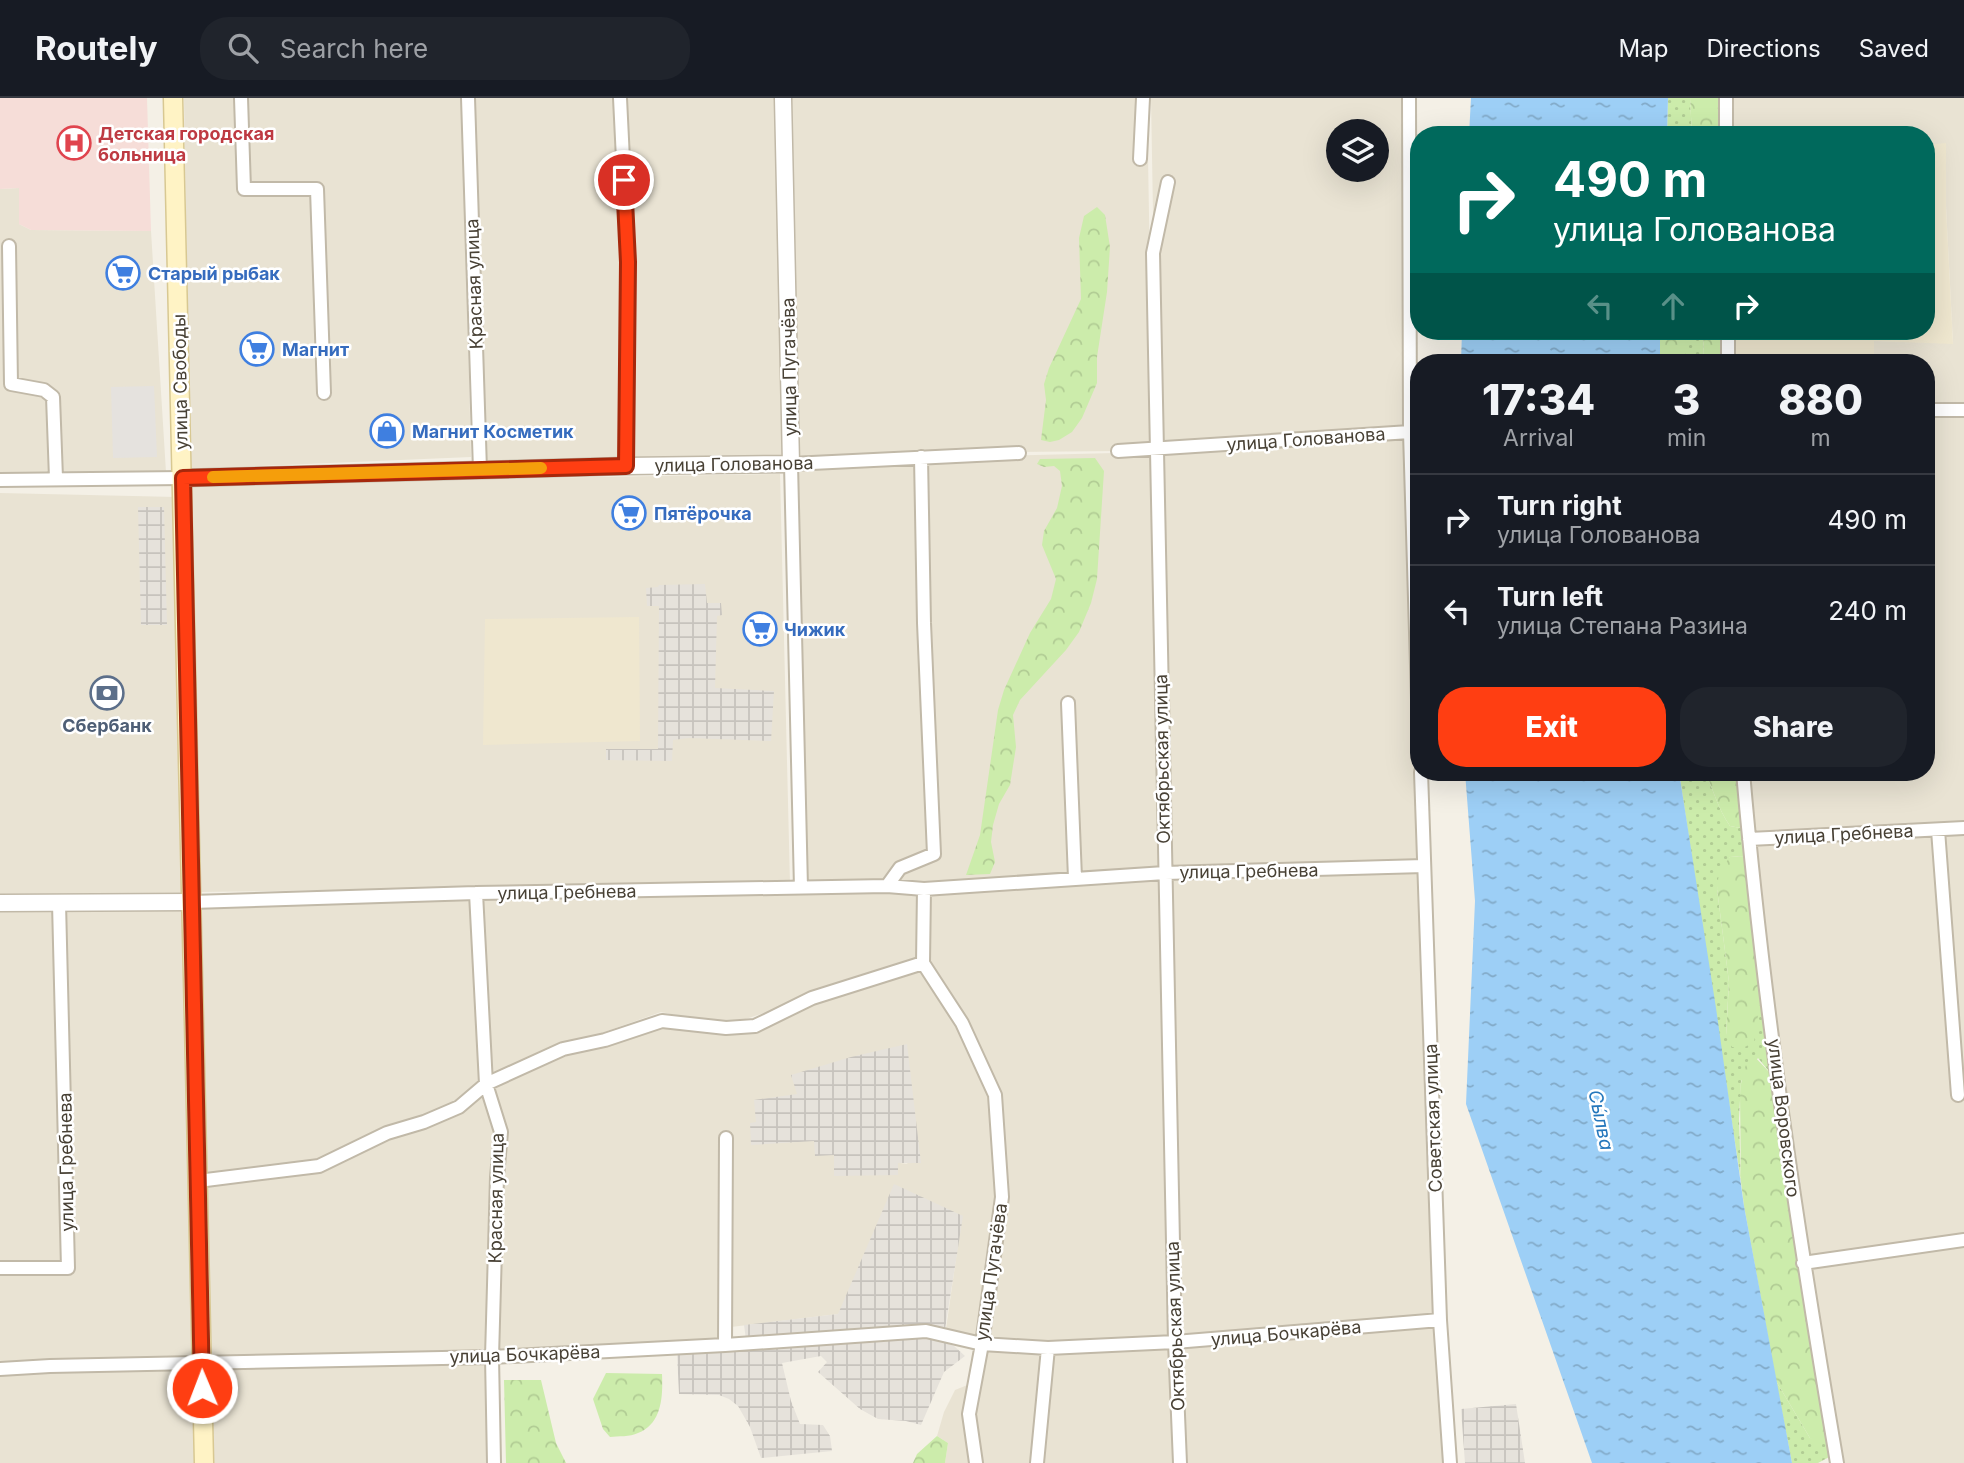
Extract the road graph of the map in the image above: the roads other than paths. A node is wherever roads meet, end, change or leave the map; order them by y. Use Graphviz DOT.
graph roads {
  1 [pos="173,98"];
  2 [pos="241,98"];
  3 [pos="468,98"];
  4 [pos="620,98"];
  5 [pos="783,98"];
  6 [pos="1143,98"];
  7 [pos="1409,98"];
  8 [pos="1726,98"];
  9 [pos="1726,126"];
  10 [pos="1140,159"];
  11 [pos="1167,182"];
  12 [pos="9,246"];
  13 [pos="324,393"];
  14 [pos="1964,410"];
  15 [pos="1935,411"];
  16 [pos="1410,432"];
  17 [pos="1155,449"];
  18 [pos="1118,451"];
  19 [pos="1019,453"];
  20 [pos="921,457"];
  21 [pos="791,464"];
  22 [pos="626,466"];
  23 [pos="480,470"];
  24 [pos="56,478"];
  25 [pos="183,478"];
  26 [pos="0,480"];
  27 [pos="1068,703"];
  28 [pos="1420,781"];
  29 [pos="1744,781"];
  30 [pos="1964,828"];
  31 [pos="1938,830"];
  32 [pos="1749,839"];
  33 [pos="1424,866"];
  34 [pos="1165,873"];
  35 [pos="1075,878"];
  36 [pos="887,886"];
  37 [pos="801,888"];
  38 [pos="924,888"];
  39 [pos="476,893"];
  40 [pos="192,902"];
  41 [pos="0,903"];
  42 [pos="59,903"];
  43 [pos="923,963"];
  44 [pos="486,1084"];
  45 [pos="1958,1095"];
  46 [pos="726,1138"];
  47 [pos="198,1181"];
  48 [pos="1964,1240"];
  49 [pos="1803,1263"];
  50 [pos="0,1268"];
  51 [pos="1440,1320"];
  52 [pos="1175,1342"];
  53 [pos="982,1344"];
  54 [pos="725,1345"];
  55 [pos="1048,1348"];
  56 [pos="492,1357"];
  57 [pos="202,1363"];
  58 [pos="0,1369"];
  59 [pos="204,1463"];
  60 [pos="495,1463"];
  61 [pos="976,1463"];
  62 [pos="1037,1463"];
  63 [pos="1180,1463"];
  64 [pos="1450,1463"];
  65 [pos="1837,1463"];
  1 -- 25 [label="main road, улица Свободы"];
  2 -- 13 [label="street"];
  3 -- 23 [label="street, Красная улица"];
  4 -- 22 [label="street"];
  5 -- 21 [label="street, улица Пугачёва"];
  6 -- 10 [label="street"];
  7 -- 16 [label="street"];
  8 -- 9 [label="street"];
  11 -- 17 [label="street, Октябрьская улица"];
  12 -- 24 [label="street"];
  14 -- 15 [label="street"];
  16 -- 17 [label="street, улица Голованова"];
  17 -- 18 [label="street, улица Голованова"];
  17 -- 34 [label="street, Октябрьская улица"];
  19 -- 20 [label="street, улица Голованова"];
  20 -- 21 [label="street, улица Голованова"];
  20 -- 36 [label="street"];
  21 -- 22 [label="street, улица Голованова"];
  21 -- 37 [label="street, улица Пугачёва"];
  22 -- 23 [label="street, улица Голованова"];
  23 -- 25 [label="street, улица Голованова"];
  24 -- 25 [label="street, улица Голованова"];
  24 -- 26 [label="street, улица Голованова"];
  25 -- 40 [label="main road, улица Свободы"];
  27 -- 35 [label="street"];
  28 -- 33 [label="street, Советская улица"];
  29 -- 32 [label="street, улица Воровского"];
  30 -- 31 [label="street, улица Гребнева"];
  31 -- 32 [label="street, улица Гребнева"];
  31 -- 45 [label="street, улица Гребнева"];
  32 -- 49 [label="street, улица Воровского"];
  33 -- 34 [label="street, улица Гребнева"];
  33 -- 51 [label="street, Советская улица"];
  34 -- 35 [label="street, улица Гребнева"];
  34 -- 52 [label="street, Октябрьская улица"];
  35 -- 38 [label="street, улица Гребнева"];
  36 -- 37 [label="street, улица Гребнева"];
  36 -- 38 [label="street, улица Гребнева"];
  37 -- 39 [label="street, улица Гребнева"];
  38 -- 43 [label="street"];
  39 -- 40 [label="street, улица Гребнева"];
  39 -- 44 [label="street, Красная улица"];
  40 -- 42 [label="street, улица Гребнева"];
  40 -- 47 [label="main road, улица Свободы"];
  41 -- 42 [label="street, улица Гребнева"];
  42 -- 50 [label="street, улица Гребнева"];
  43 -- 44 [label="street"];
  43 -- 53 [label="street, улица Пугачёва"];
  44 -- 47 [label="street"];
  44 -- 56 [label="street, Красная улица"];
  46 -- 54 [label="street"];
  47 -- 57 [label="main road, улица Свободы"];
  48 -- 49 [label="street"];
  49 -- 65 [label="street, улица Воровского"];
  51 -- 52 [label="street, улица Бочкарёва"];
  51 -- 64 [label="street, Советская улица"];
  52 -- 55 [label="street, улица Бочкарёва"];
  52 -- 63 [label="street, Октябрьская улица"];
  53 -- 54 [label="street, улица Бочкарёва"];
  53 -- 55 [label="street, улица Бочкарёва"];
  53 -- 61 [label="street, улица Пугачёва"];
  54 -- 56 [label="street, улица Бочкарёва"];
  55 -- 62 [label="street"];
  56 -- 57 [label="street, улица Бочкарёва"];
  56 -- 60 [label="street, Красная улица"];
  57 -- 58 [label="street, улица Бочкарёва"];
  57 -- 59 [label="main road, улица Свободы"];
}
